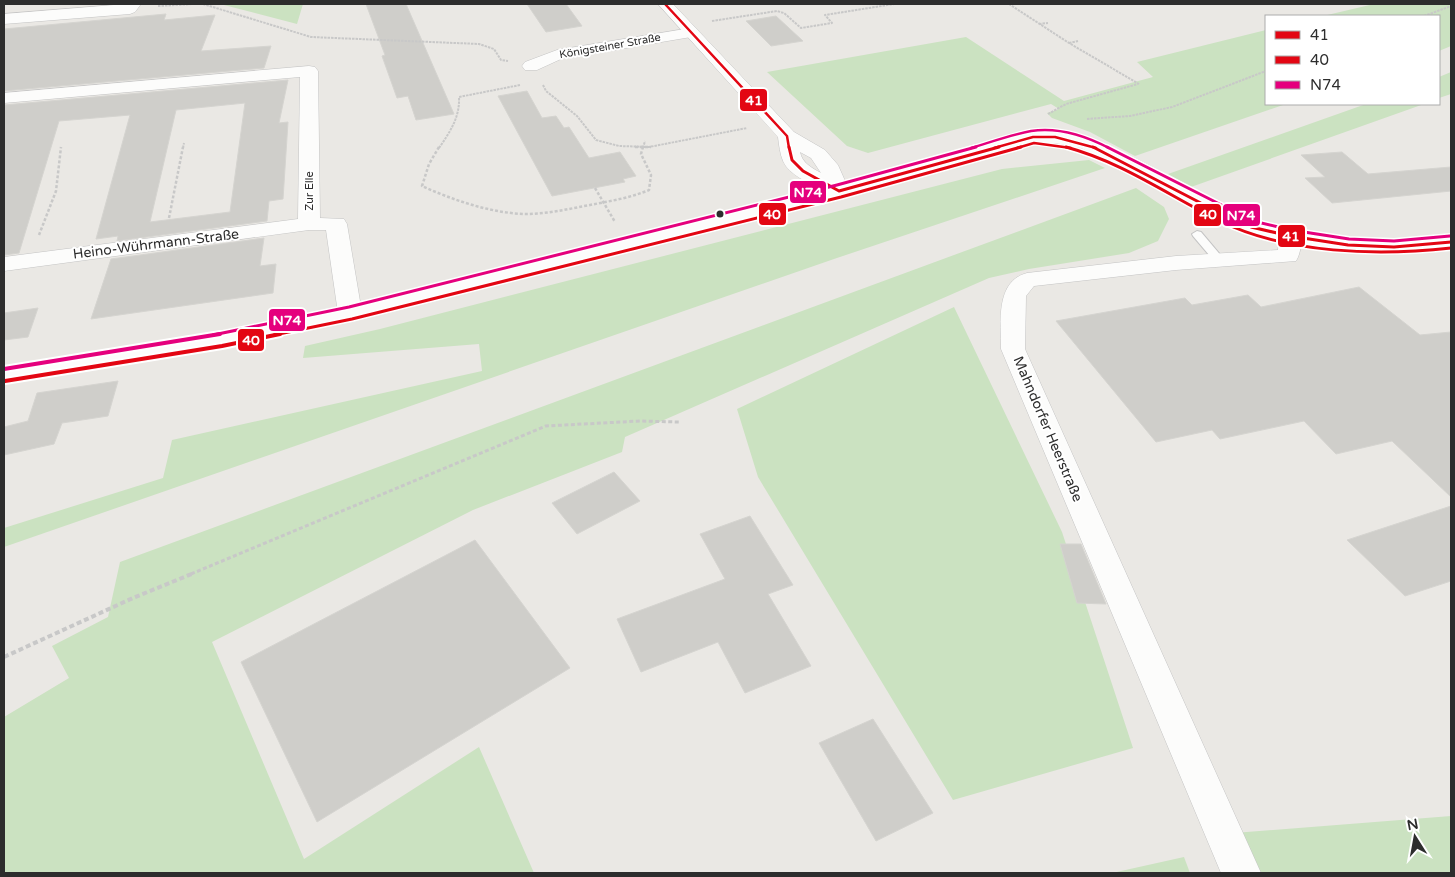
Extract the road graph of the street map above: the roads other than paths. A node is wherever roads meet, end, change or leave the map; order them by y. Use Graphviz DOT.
graph roads {
  1 [pos="665,4"];
  2 [pos="131,6"];
  3 [pos="4,19"];
  4 [pos="687,29"];
  5 [pos="531,66"];
  6 [pos="4,98"];
  7 [pos="839,191"];
  8 [pos="309,224"];
  9 [pos="1197,234"];
  10 [pos="1290,236"];
  11 [pos="1451,242"];
  12 [pos="1219,260"];
  13 [pos="4,264"];
  14 [pos="350,313"];
  15 [pos="4,375"];
  16 [pos="1240,873"];
  1 -- 4 [label="street"];
  2 -- 3 [label="street"];
  4 -- 5 [label="street, Königsteiner Straße"];
  4 -- 7 [label="street"];
  6 -- 8 [label="street, Zur Elle"];
  7 -- 10 [label="street"];
  7 -- 14 [label="street"];
  8 -- 13 [label="street, Heino-Wührmann-Straße"];
  8 -- 14 [label="street, Zur Elle"];
  9 -- 12 [label="lane"];
  10 -- 11 [label="street"];
  10 -- 12 [label="street, Mahndorfer Heerstraße"];
  12 -- 16 [label="street, Mahndorfer Heerstraße"];
  14 -- 15 [label="street"];
}
